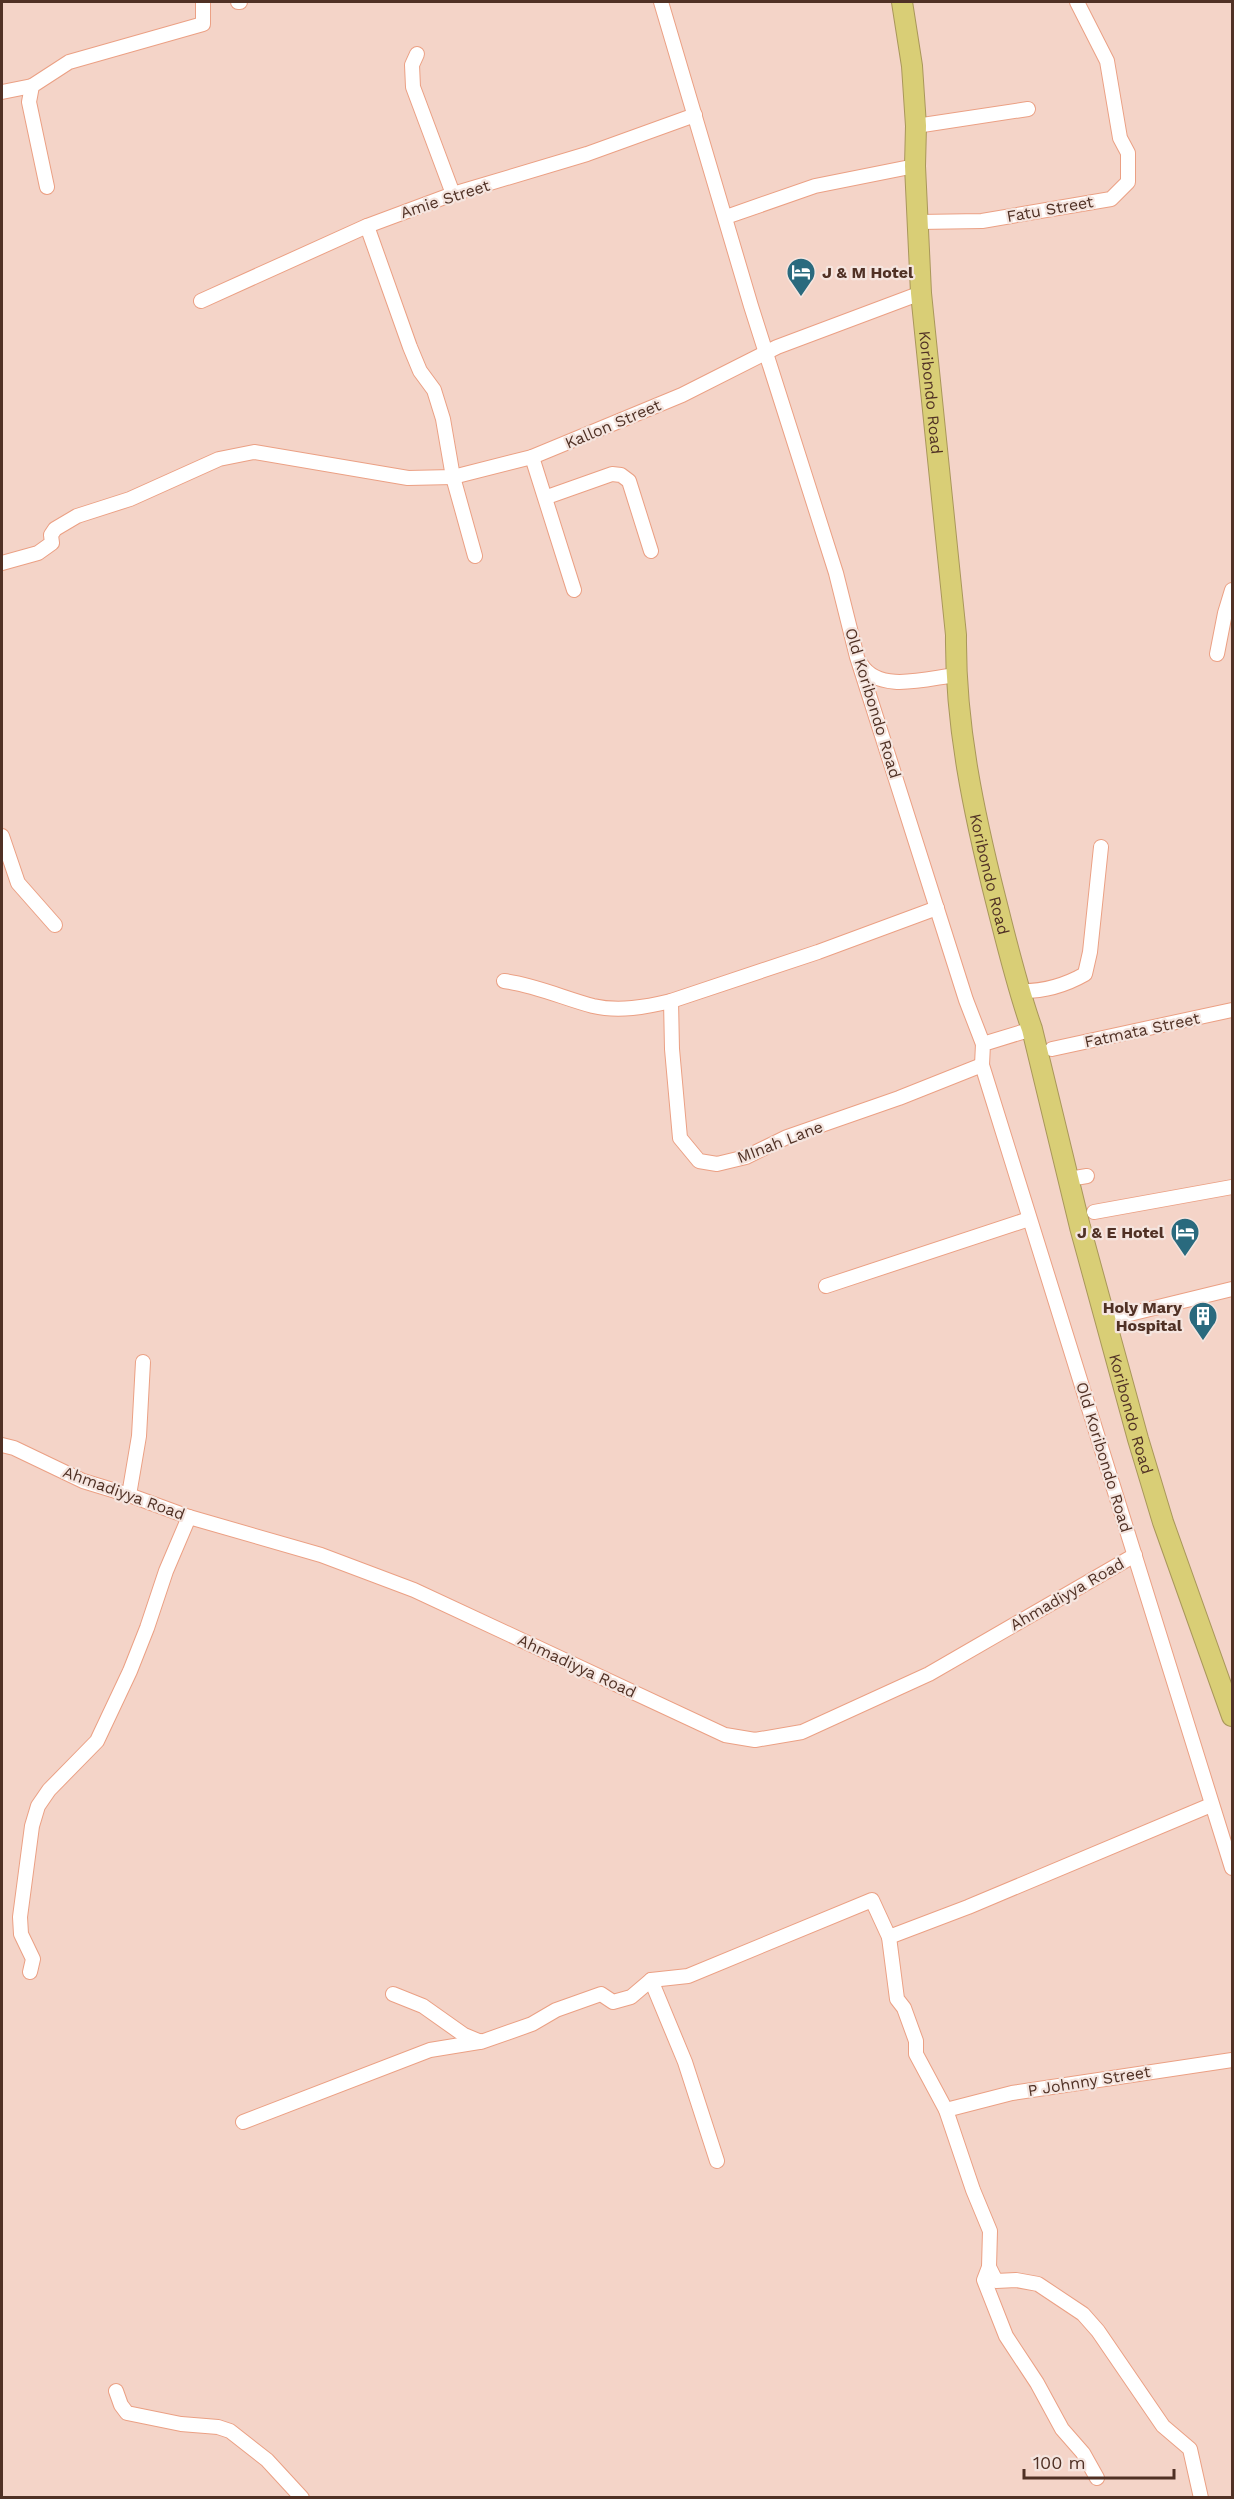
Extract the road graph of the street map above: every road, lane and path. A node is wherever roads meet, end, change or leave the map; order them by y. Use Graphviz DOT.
graph roads {
  1 [pos="203,2"];
  2 [pos="661,2"];
  3 [pos="902,2"];
  4 [pos="1077,2"];
  5 [pos="417,54"];
  6 [pos="32,86"];
  7 [pos="2,92"];
  8 [pos="1028,109"];
  9 [pos="695,114"];
  10 [pos="916,126"];
  11 [pos="915,166"];
  12 [pos="46,188"];
  13 [pos="453,194"];
  14 [pos="726,217"];
  15 [pos="919,222"];
  16 [pos="367,226"];
  17 [pos="921,293"];
  18 [pos="201,301"];
  19 [pos="768,357"];
  20 [pos="532,457"];
  21 [pos="453,477"];
  22 [pos="547,497"];
  23 [pos="651,551"];
  24 [pos="475,556"];
  25 [pos="2,563"];
  26 [pos="574,590"];
  27 [pos="1232,590"];
  28 [pos="1217,654"];
  29 [pos="857,657"];
  30 [pos="956,675"];
  31 [pos="2,836"];
  32 [pos="1101,847"];
  33 [pos="937,908"];
  34 [pos="55,925"];
  35 [pos="504,981"];
  36 [pos="1018,991"];
  37 [pos="671,1001"];
  38 [pos="1233,1010"];
  39 [pos="1032,1029"];
  40 [pos="983,1044"];
  41 [pos="1052,1049"];
  42 [pos="982,1065"];
  43 [pos="1233,1187"];
  44 [pos="1094,1212"];
  45 [pos="1029,1219"];
  46 [pos="826,1286"];
  47 [pos="1233,1289"];
  48 [pos="1105,1320"];
  49 [pos="143,1362"];
  50 [pos="2,1446"];
  51 [pos="129,1495"];
  52 [pos="189,1518"];
  53 [pos="1135,1555"];
  54 [pos="1233,1716"];
  55 [pos="1211,1805"];
  56 [pos="1233,1868"];
  57 [pos="889,1937"];
  58 [pos="30,1972"];
  59 [pos="651,1980"];
  60 [pos="393,1994"];
  61 [pos="481,2042"];
  62 [pos="1233,2060"];
  63 [pos="946,2110"];
  64 [pos="243,2122"];
  65 [pos="717,2161"];
  66 [pos="989,2267"];
  67 [pos="116,2391"];
  68 [pos="1097,2478"];
  69 [pos="302,2498"];
  70 [pos="1201,2498"];
  1 -- 6 [label="street"];
  2 -- 9 [label="street, Old Koribondo Road"];
  3 -- 10 [label="highway, Koribondo Road"];
  4 -- 15 [label="street, Fatu Street"];
  5 -- 13 [label="street"];
  6 -- 7 [label="street"];
  6 -- 12 [label="street"];
  8 -- 10 [label="street"];
  9 -- 13 [label="street, Amie Street"];
  9 -- 14 [label="street, Old Koribondo Road"];
  10 -- 11 [label="highway, Koribondo Road"];
  11 -- 14 [label="street"];
  11 -- 15 [label="highway, Koribondo Road"];
  13 -- 16 [label="street, Amie Street"];
  14 -- 19 [label="street, Old Koribondo Road"];
  15 -- 17 [label="highway, Koribondo Road"];
  16 -- 18 [label="street, Amie Street"];
  16 -- 21 [label="street"];
  17 -- 19 [label="street, Kallon Street"];
  17 -- 30 [label="highway, Koribondo Road"];
  19 -- 20 [label="street, Kallon Street"];
  19 -- 29 [label="street, Old Koribondo Road"];
  20 -- 21 [label="street, Kallon Street"];
  20 -- 22 [label="street"];
  21 -- 24 [label="street"];
  21 -- 25 [label="street, Kallon Street"];
  22 -- 23 [label="street"];
  22 -- 26 [label="street"];
  27 -- 28 [label="street"];
  29 -- 30 [label="street"];
  29 -- 33 [label="street, Old Koribondo Road"];
  30 -- 36 [label="highway, Koribondo Road"];
  31 -- 34 [label="street"];
  32 -- 36 [label="street"];
  33 -- 37 [label="street"];
  33 -- 40 [label="street, Old Koribondo Road"];
  35 -- 37 [label="street"];
  36 -- 39 [label="highway, Koribondo Road"];
  37 -- 42 [label="street, MInah Lane"];
  38 -- 41 [label="street, Fatmata Street"];
  39 -- 40 [label="street"];
  39 -- 48 [label="highway, Koribondo Road"];
  40 -- 42 [label="street, Old Koribondo Road"];
  42 -- 45 [label="street, Old Koribondo Road"];
  43 -- 44 [label="street"];
  45 -- 46 [label="street"];
  45 -- 53 [label="street, Old Koribondo Road"];
  47 -- 48 [label="street"];
  48 -- 54 [label="highway, Koribondo Road"];
  49 -- 51 [label="street"];
  50 -- 51 [label="street, Ahmadiyya Road"];
  51 -- 52 [label="street, Ahmadiyya Road"];
  52 -- 53 [label="street, Ahmadiyya Road"];
  52 -- 58 [label="street"];
  53 -- 55 [label="street, Old Koribondo Road"];
  55 -- 56 [label="street, Old Koribondo Road"];
  55 -- 57 [label="street"];
  57 -- 59 [label="street"];
  57 -- 63 [label="street"];
  59 -- 61 [label="street"];
  59 -- 65 [label="street"];
  60 -- 61 [label="street"];
  61 -- 64 [label="street"];
  62 -- 63 [label="street, P Johnny Street"];
  63 -- 66 [label="street"];
  66 -- 68 [label="street"];
  66 -- 70 [label="street"];
  67 -- 69 [label="street"];
}
